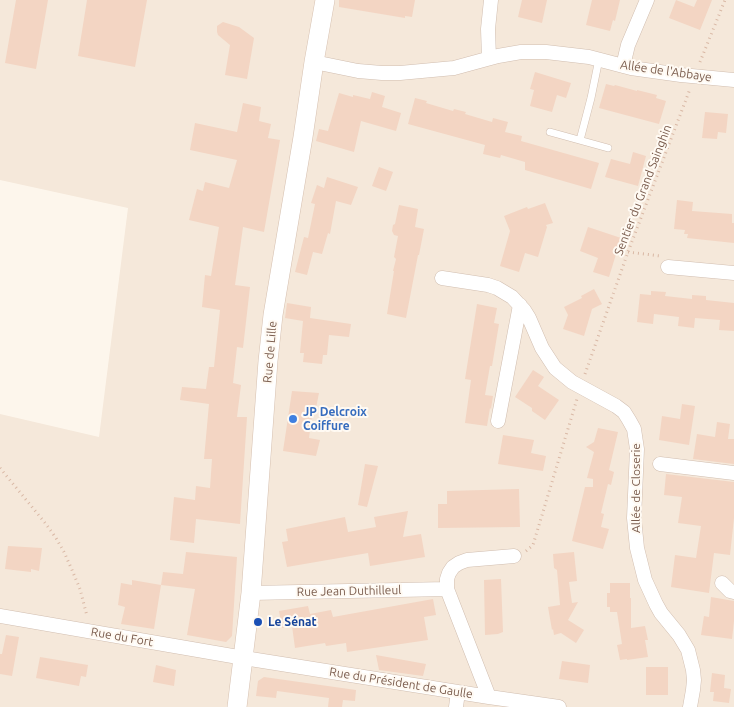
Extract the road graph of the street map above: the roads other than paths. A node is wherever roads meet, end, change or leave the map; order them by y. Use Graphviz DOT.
graph roads {
  1 [pos="325,0"];
  2 [pos="492,0"];
  3 [pos="647,0"];
  4 [pos="489,58"];
  5 [pos="598,59"];
  6 [pos="314,62"];
  7 [pos="622,66"];
  8 [pos="734,80"];
  9 [pos="550,132"];
  10 [pos="580,140"];
  11 [pos="608,148"];
  12 [pos="668,267"];
  13 [pos="734,273"];
  14 [pos="442,278"];
  15 [pos="520,305"];
  16 [pos="498,421"];
  17 [pos="660,464"];
  18 [pos="734,474"];
  19 [pos="514,556"];
  20 [pos="722,583"];
  21 [pos="447,589"];
  22 [pos="734,592"];
  23 [pos="251,593"];
  24 [pos="0,616"];
  25 [pos="244,658"];
  26 [pos="458,692"];
  27 [pos="489,697"];
  28 [pos="237,707"];
  29 [pos="456,707"];
  30 [pos="559,707"];
  31 [pos="690,707"];
  1 -- 6 [label="main road, Rue de Lille"];
  2 -- 4 [label="street"];
  3 -- 7 [label="street"];
  4 -- 5 [label="street, Allée de l'Abbaye"];
  4 -- 6 [label="street, Allée de l'Abbaye"];
  5 -- 7 [label="street, Allée de l'Abbaye"];
  5 -- 10 [label="lane"];
  6 -- 23 [label="main road, Rue de Lille"];
  7 -- 8 [label="street, Allée de l'Abbaye"];
  9 -- 10 [label="lane"];
  10 -- 11 [label="lane"];
  12 -- 13 [label="street"];
  14 -- 15 [label="street, Allée de Closerie"];
  15 -- 16 [label="street"];
  15 -- 31 [label="street, Allée de Closerie"];
  17 -- 18 [label="street"];
  19 -- 21 [label="street"];
  20 -- 22 [label="street"];
  21 -- 23 [label="street, Rue Jean Duthilleul"];
  21 -- 27 [label="street"];
  23 -- 25 [label="main road, Rue de Lille"];
  24 -- 25 [label="street, Rue du Fort"];
  25 -- 26 [label="street, Rue du Président de Gaulle"];
  25 -- 28 [label="main road, Rue de Lille"];
  26 -- 27 [label="street, Rue du Président de Gaulle"];
  26 -- 29 [label="street"];
  27 -- 30 [label="street, Rue du Président de Gaulle"];
}
